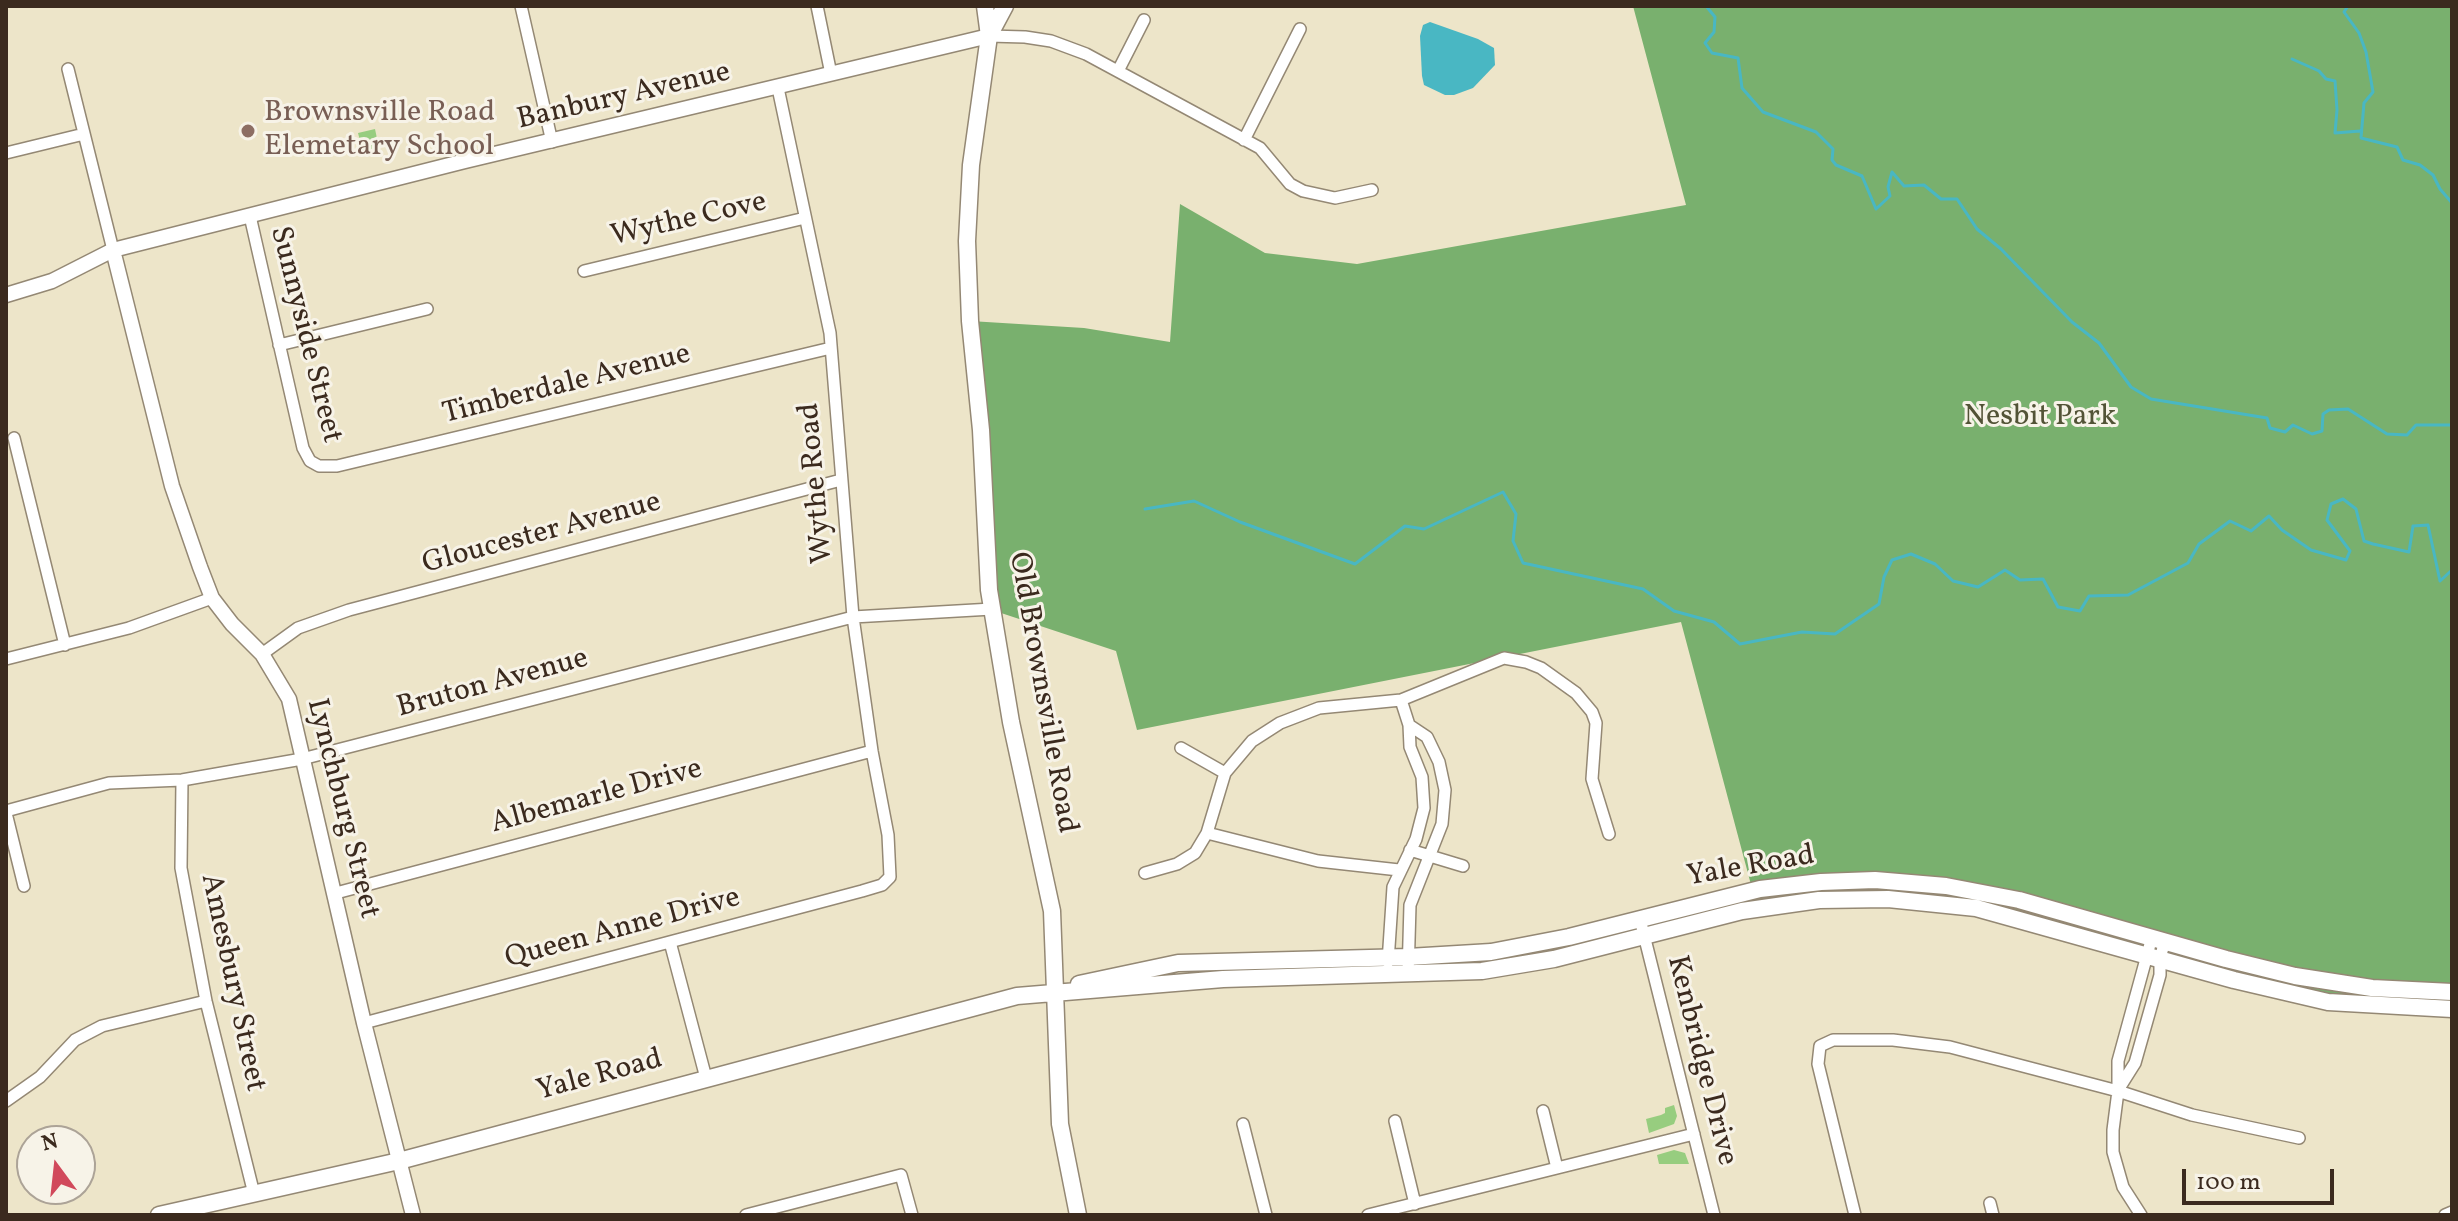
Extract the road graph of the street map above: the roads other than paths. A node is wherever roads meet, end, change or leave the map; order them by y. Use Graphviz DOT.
graph roads {
  1 [pos="521,6"];
  2 [pos="817,6"];
  3 [pos="985,6"];
  4 [pos="1005,6"];
  5 [pos="1144,20"];
  6 [pos="1300,29"];
  7 [pos="989,36"];
  8 [pos="68,69"];
  9 [pos="1118,71"];
  10 [pos="831,74"];
  11 [pos="778,88"];
  12 [pos="84,134"];
  13 [pos="1244,140"];
  14 [pos="552,142"];
  15 [pos="6,153"];
  16 [pos="1372,190"];
  17 [pos="250,216"];
  18 [pos="805,218"];
  19 [pos="113,250"];
  20 [pos="584,271"];
  21 [pos="6,295"];
  22 [pos="427,309"];
  23 [pos="279,345"];
  24 [pos="831,348"];
  25 [pos="14,438"];
  26 [pos="314,464"];
  27 [pos="841,480"];
  28 [pos="212,598"];
  29 [pos="992,609"];
  30 [pos="853,617"];
  31 [pos="65,645"];
  32 [pos="262,654"];
  33 [pos="6,659"];
  34 [pos="1401,700"];
  35 [pos="1409,725"];
  36 [pos="1181,748"];
  37 [pos="872,751"];
  38 [pos="302,759"];
  39 [pos="1225,773"];
  40 [pos="182,780"];
  41 [pos="6,812"];
  42 [pos="1207,833"];
  43 [pos="1609,834"];
  44 [pos="1410,850"];
  45 [pos="1429,856"];
  46 [pos="1463,866"];
  47 [pos="1399,870"];
  48 [pos="1145,873"];
  49 [pos="890,877"];
  50 [pos="24,886"];
  51 [pos="336,893"];
  52 [pos="1640,919"];
  53 [pos="1645,936"];
  54 [pos="2158,939"];
  55 [pos="670,942"];
  56 [pos="2153,956"];
  57 [pos="1388,957"];
  58 [pos="1408,957"];
  59 [pos="1388,975"];
  60 [pos="1408,975"];
  61 [pos="1055,991"];
  62 [pos="2452,992"];
  63 [pos="206,1001"];
  64 [pos="2452,1009"];
  65 [pos="364,1023"];
  66 [pos="706,1078"];
  67 [pos="2118,1091"];
  68 [pos="6,1101"];
  69 [pos="1543,1111"];
  70 [pos="1395,1121"];
  71 [pos="1243,1124"];
  72 [pos="1694,1134"];
  73 [pos="2299,1138"];
  74 [pos="399,1161"];
  75 [pos="1557,1168"];
  76 [pos="254,1194"];
  77 [pos="1415,1204"];
  78 [pos="2452,1212"];
  79 [pos="159,1215"];
  80 [pos="413,1215"];
  81 [pos="746,1215"];
  82 [pos="912,1215"];
  83 [pos="1078,1215"];
  84 [pos="1266,1215"];
  85 [pos="1368,1215"];
  86 [pos="1714,1215"];
  87 [pos="1855,1215"];
  88 [pos="2141,1215"];
  89 [pos="2445,1215"];
  1 -- 14 [label="street"];
  2 -- 10 [label="street"];
  3 -- 7 [label="main road"];
  4 -- 7 [label="main road"];
  5 -- 9 [label="street"];
  6 -- 13 [label="street"];
  7 -- 9 [label="street, Banbury Avenue"];
  7 -- 10 [label="street, Banbury Avenue"];
  7 -- 29 [label="main road, Old Brownsville Road"];
  8 -- 12 [label="street, Lynchburg Street"];
  9 -- 13 [label="street, Banbury Avenue"];
  10 -- 11 [label="street, Banbury Avenue"];
  11 -- 14 [label="street, Banbury Avenue"];
  11 -- 18 [label="street, Wythe Road"];
  12 -- 15 [label="street"];
  12 -- 19 [label="street, Lynchburg Street"];
  13 -- 16 [label="street, Banbury Avenue"];
  14 -- 17 [label="street, Banbury Avenue"];
  17 -- 19 [label="street, Banbury Avenue"];
  17 -- 23 [label="street, Sunnyside Street"];
  18 -- 20 [label="street, Wythe Cove"];
  18 -- 24 [label="street, Wythe Road"];
  19 -- 21 [label="street, Banbury Avenue"];
  19 -- 28 [label="street, Lynchburg Street"];
  22 -- 23 [label="street"];
  23 -- 26 [label="street, Sunnyside Street"];
  24 -- 26 [label="street, Timberdale Avenue"];
  24 -- 27 [label="street, Wythe Road"];
  25 -- 31 [label="street"];
  27 -- 30 [label="street, Wythe Road"];
  27 -- 32 [label="street, Gloucester Avenue"];
  28 -- 31 [label="street"];
  28 -- 32 [label="street, Lynchburg Street"];
  29 -- 30 [label="street, Bruton Avenue"];
  29 -- 61 [label="main road, Old Brownsville Road"];
  30 -- 37 [label="street, Wythe Road"];
  30 -- 38 [label="street, Bruton Avenue"];
  31 -- 33 [label="street"];
  32 -- 38 [label="street, Lynchburg Street"];
  34 -- 35 [label="street"];
  34 -- 39 [label="street"];
  34 -- 43 [label="street"];
  35 -- 44 [label="street"];
  35 -- 45 [label="street"];
  36 -- 39 [label="street"];
  37 -- 49 [label="street, Wythe Road"];
  37 -- 51 [label="street, Albemarle Drive"];
  38 -- 40 [label="street, Bruton Avenue"];
  38 -- 51 [label="street, Lynchburg Street"];
  39 -- 42 [label="street"];
  40 -- 41 [label="street, Bruton Avenue"];
  40 -- 63 [label="street, Amesbury Street"];
  41 -- 50 [label="street"];
  42 -- 47 [label="street"];
  42 -- 48 [label="street"];
  44 -- 45 [label="street"];
  44 -- 47 [label="street"];
  45 -- 46 [label="street"];
  45 -- 58 [label="street"];
  47 -- 57 [label="street"];
  49 -- 55 [label="street, Queen Anne Drive"];
  51 -- 65 [label="street, Lynchburg Street"];
  52 -- 53 [label="street, Kenbridge Drive"];
  52 -- 54 [label="main road, Yale Road"];
  52 -- 58 [label="main road, Yale Road"];
  53 -- 56 [label="main road, Yale Road"];
  53 -- 60 [label="main road, Yale Road"];
  53 -- 72 [label="street, Kenbridge Drive"];
  54 -- 56 [label="street"];
  54 -- 62 [label="main road, Yale Road"];
  55 -- 65 [label="street, Queen Anne Drive"];
  55 -- 66 [label="street"];
  56 -- 64 [label="main road, Yale Road"];
  56 -- 67 [label="street"];
  57 -- 58 [label="main road, Yale Road"];
  57 -- 59 [label="street"];
  57 -- 61 [label="main road, Yale Road"];
  58 -- 60 [label="street"];
  59 -- 60 [label="main road, Yale Road"];
  59 -- 61 [label="main road, Yale Road"];
  61 -- 66 [label="main road, Yale Road"];
  61 -- 83 [label="main road, Old Brownsville Road"];
  63 -- 68 [label="street"];
  63 -- 76 [label="street, Amesbury Street"];
  65 -- 74 [label="street, Lynchburg Street"];
  66 -- 74 [label="main road, Yale Road"];
  67 -- 73 [label="street"];
  67 -- 87 [label="street"];
  67 -- 88 [label="street"];
  69 -- 75 [label="street"];
  70 -- 77 [label="street"];
  71 -- 84 [label="street"];
  72 -- 75 [label="street"];
  72 -- 86 [label="street, Kenbridge Drive"];
  74 -- 76 [label="main road, Yale Road"];
  74 -- 80 [label="street, Lynchburg Street"];
  75 -- 77 [label="street"];
  76 -- 79 [label="main road, Yale Road"];
  77 -- 85 [label="street"];
  78 -- 89 [label="street"];
  81 -- 82 [label="street"];
}
